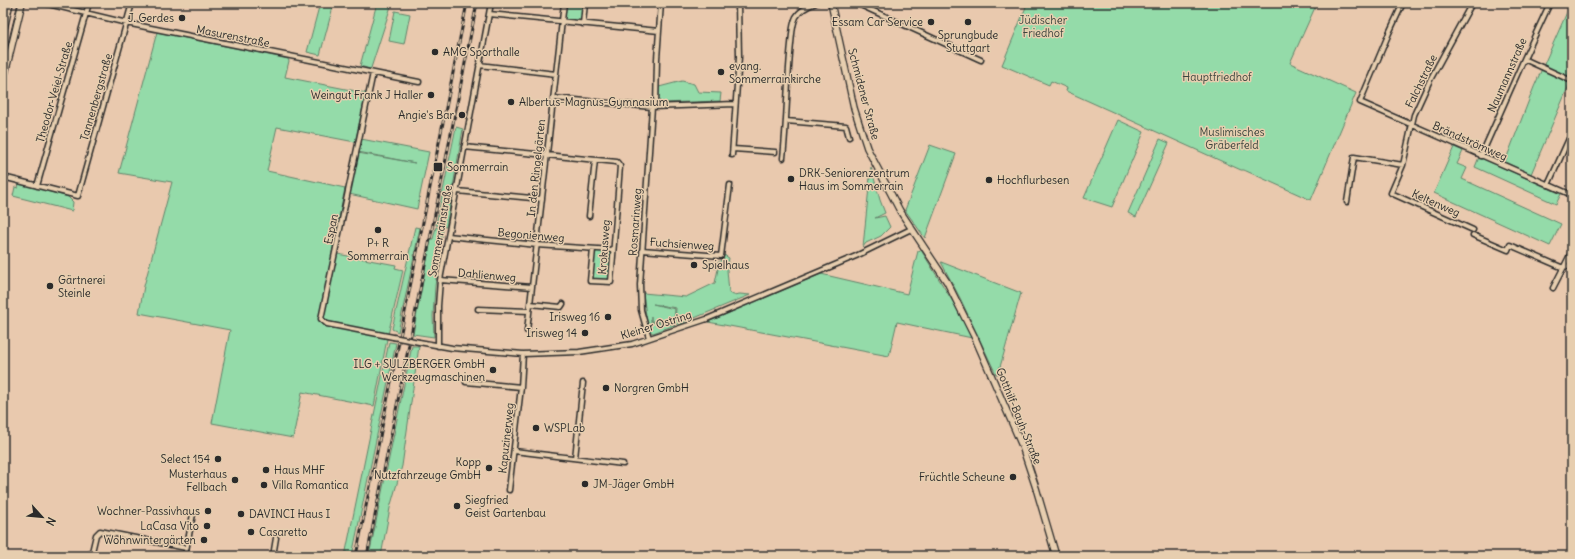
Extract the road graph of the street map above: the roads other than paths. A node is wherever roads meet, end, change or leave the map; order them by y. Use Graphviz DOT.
graph roads {
  1 [pos="10,3"];
  2 [pos="22,3"];
  3 [pos="44,3"];
  4 [pos="89,3"];
  5 [pos="132,3"];
  6 [pos="491,3"];
  7 [pos="564,3"];
  8 [pos="585,3"];
  9 [pos="661,3"];
  10 [pos="738,3"];
  11 [pos="816,3"];
  12 [pos="830,3"];
  13 [pos="856,3"];
  14 [pos="1403,3"];
  15 [pos="1472,3"];
  16 [pos="1550,3"];
  17 [pos="86,14"];
  18 [pos="489,14"];
  19 [pos="563,21"];
  20 [pos="127,23"];
  21 [pos="583,24"];
  22 [pos="659,31"];
  23 [pos="3,32"];
  24 [pos="1524,59"];
  25 [pos="981,60"];
  26 [pos="479,65"];
  27 [pos="373,72"];
  28 [pos="556,74"];
  29 [pos="1572,81"];
  30 [pos="3,82"];
  31 [pos="419,82"];
  32 [pos="553,98"];
  33 [pos="735,104"];
  34 [pos="654,107"];
  35 [pos="786,121"];
  36 [pos="1412,125"];
  37 [pos="1572,132"];
  38 [pos="849,137"];
  39 [pos="464,147"];
  40 [pos="733,149"];
  41 [pos="775,152"];
  42 [pos="732,155"];
  43 [pos="546,156"];
  44 [pos="1481,156"];
  45 [pos="783,158"];
  46 [pos="594,160"];
  47 [pos="1403,165"];
  48 [pos="3,177"];
  49 [pos="730,185"];
  50 [pos="1548,185"];
  51 [pos="37,186"];
  52 [pos="457,191"];
  53 [pos="1391,193"];
  54 [pos="1572,195"];
  55 [pos="542,199"];
  56 [pos="1347,202"];
  57 [pos="589,216"];
  58 [pos="911,229"];
  59 [pos="448,236"];
  60 [pos="537,245"];
  61 [pos="593,249"];
  62 [pos="613,250"];
  63 [pos="642,250"];
  64 [pos="1572,251"];
  65 [pos="1565,266"];
  66 [pos="1572,266"];
  67 [pos="440,280"];
  68 [pos="532,288"];
  69 [pos="1553,288"];
  70 [pos="951,289"];
  71 [pos="530,304"];
  72 [pos="563,304"];
  73 [pos="478,308"];
  74 [pos="529,311"];
  75 [pos="527,331"];
  76 [pos="391,337"];
  77 [pos="649,338"];
  78 [pos="438,346"];
  79 [pos="523,354"];
  80 [pos="466,382"];
  81 [pos="584,383"];
  82 [pos="521,387"];
  83 [pos="514,451"];
  84 [pos="574,458"];
  85 [pos="623,464"];
  86 [pos="509,490"];
  87 [pos="193,514"];
  88 [pos="276,538"];
  89 [pos="186,548"];
  90 [pos="91,556"];
  91 [pos="184,556"];
  92 [pos="273,556"];
  93 [pos="1056,556"];
  1 -- 23 [label="main road"];
  2 -- 30 [label="main road"];
  3 -- 17 [label="street, Masurenstraße"];
  4 -- 17 [label="street, Theodor-Veiel-Straße"];
  5 -- 20 [label="street, Tannenbergstraße"];
  6 -- 18 [label="street, Sommerrainstraße"];
  7 -- 19 [label="street, In den Ringelgärten"];
  8 -- 21 [label="street"];
  9 -- 22 [label="street, Rosmarinweg"];
  10 -- 33 [label="street"];
  11 -- 35 [label="street"];
  12 -- 58 [label="main road, Schmidener Straße"];
  13 -- 25 [label="street"];
  14 -- 36 [label="street, Brändströmweg"];
  15 -- 36 [label="street, Falchstraße"];
  16 -- 24 [label="street, Naumannstraße"];
  17 -- 20 [label="street, Masurenstraße"];
  17 -- 51 [label="street, Theodor-Veiel-Straße"];
  18 -- 19 [label="street"];
  18 -- 26 [label="street, Sommerrainstraße"];
  19 -- 21 [label="street"];
  19 -- 28 [label="street, In den Ringelgärten"];
  20 -- 27 [label="street, Masurenstraße"];
  20 -- 51 [label="street, Tannenbergstraße"];
  21 -- 22 [label="street"];
  22 -- 34 [label="street, Rosmarinweg"];
  24 -- 29 [label="street"];
  24 -- 44 [label="street, Naumannstraße"];
  26 -- 28 [label="street"];
  26 -- 39 [label="street, Sommerrainstraße"];
  27 -- 31 [label="street, Masurenstraße"];
  27 -- 76 [label="street, Espan"];
  28 -- 32 [label="street, In den Ringelgärten"];
  32 -- 34 [label="street"];
  32 -- 43 [label="street, In den Ringelgärten"];
  33 -- 34 [label="street"];
  33 -- 40 [label="street"];
  34 -- 63 [label="street, Rosmarinweg"];
  35 -- 38 [label="street"];
  35 -- 45 [label="street"];
  36 -- 44 [label="street, Brändströmweg"];
  36 -- 47 [label="street, Falchstraße"];
  37 -- 50 [label="street"];
  39 -- 43 [label="street"];
  39 -- 52 [label="street, Sommerrainstraße"];
  40 -- 41 [label="street"];
  40 -- 42 [label="street"];
  43 -- 46 [label="street"];
  43 -- 55 [label="street, In den Ringelgärten"];
  44 -- 50 [label="street, Brändströmweg"];
  46 -- 57 [label="street"];
  46 -- 62 [label="street, Krokusweg"];
  47 -- 53 [label="street, Falchstraße"];
  47 -- 56 [label="street"];
  48 -- 51 [label="street"];
  49 -- 63 [label="street, Fuchsienweg"];
  50 -- 54 [label="street, Brändströmweg"];
  52 -- 55 [label="street"];
  52 -- 59 [label="street, Sommerrainstraße"];
  53 -- 65 [label="street, Keltenweg"];
  55 -- 60 [label="street, In den Ringelgärten"];
  58 -- 70 [label="main road, Schmidener Straße"];
  58 -- 77 [label="street, Kleiner Ostring"];
  59 -- 60 [label="street, Begonienweg"];
  59 -- 67 [label="street, Sommerrainstraße"];
  60 -- 61 [label="street, Begonienweg"];
  60 -- 68 [label="street, In den Ringelgärten"];
  61 -- 62 [label="street, Begonienweg"];
  61 -- 62 [label="street, Krokusweg"];
  63 -- 77 [label="street, Rosmarinweg"];
  64 -- 65 [label="street"];
  65 -- 66 [label="street, Keltenweg"];
  65 -- 69 [label="street"];
  67 -- 68 [label="street, Dahlienweg"];
  67 -- 78 [label="street, Sommerrainstraße"];
  68 -- 71 [label="street, In den Ringelgärten"];
  70 -- 93 [label="main road, Gotthilf-Bayh-Straße"];
  71 -- 72 [label="street"];
  71 -- 74 [label="street, In den Ringelgärten"];
  73 -- 74 [label="street"];
  74 -- 75 [label="street, In den Ringelgärten"];
  76 -- 78 [label="street, Kleiner Ostring, bridge"];
  77 -- 79 [label="street, Kleiner Ostring"];
  78 -- 79 [label="street, Kleiner Ostring"];
  79 -- 82 [label="street, Kapuzinerweg"];
  80 -- 82 [label="street, Kapuzinerweg"];
  81 -- 84 [label="street"];
  82 -- 83 [label="street, Kapuzinerweg"];
  83 -- 84 [label="street"];
  83 -- 86 [label="street, Kapuzinerweg"];
  84 -- 85 [label="street"];
  87 -- 89 [label="street"];
  88 -- 92 [label="street"];
  89 -- 90 [label="street"];
  89 -- 91 [label="street"];
}
